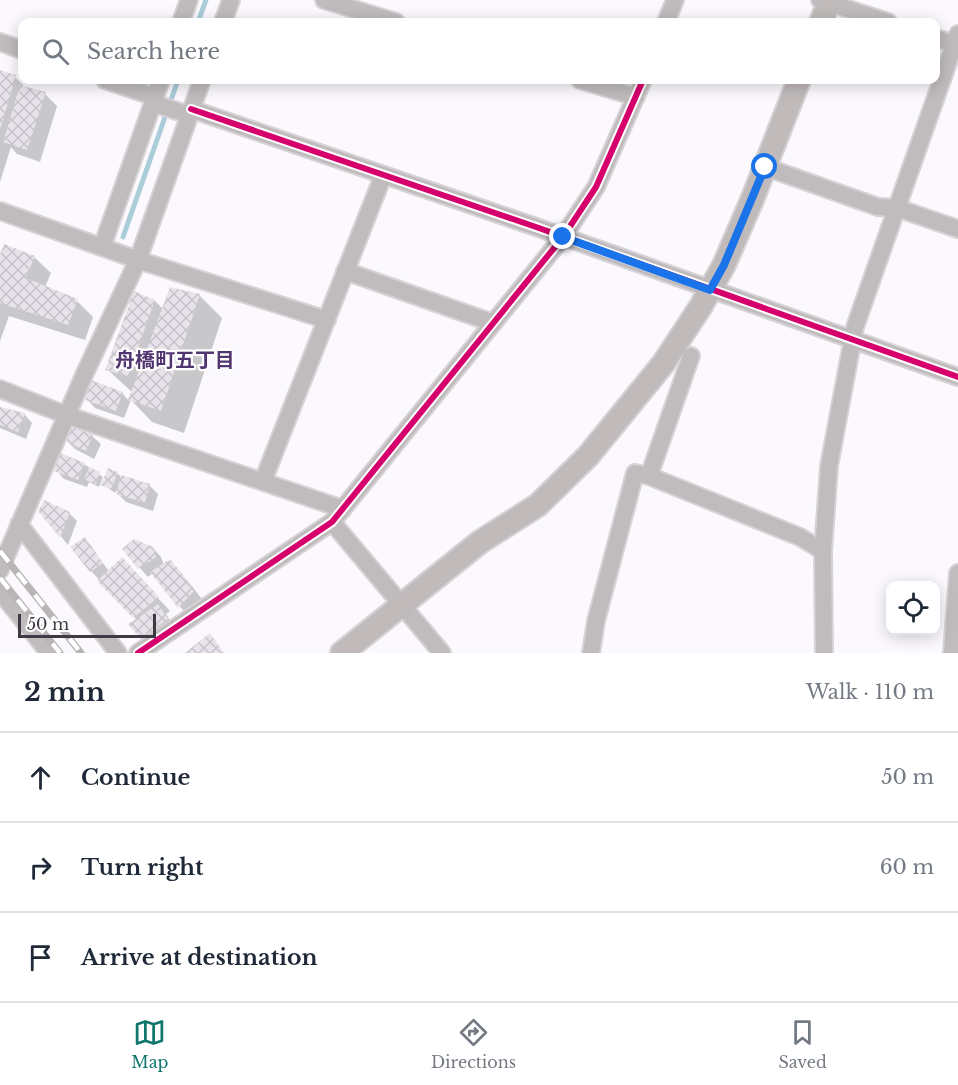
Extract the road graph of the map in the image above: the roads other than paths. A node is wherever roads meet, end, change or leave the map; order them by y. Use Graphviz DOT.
graph roads {
  1 [pos="189,0"];
  2 [pos="231,0"];
  3 [pos="324,0"];
  4 [pos="675,0"];
  5 [pos="825,6"];
  6 [pos="183,18"];
  7 [pos="224,18"];
  8 [pos="383,18"];
  9 [pos="668,18"];
  10 [pos="872,18"];
  11 [pos="940,39"];
  12 [pos="957,41"];
  13 [pos="0,42"];
  14 [pos="18,49"];
  15 [pos="114,84"];
  16 [pos="160,84"];
  17 [pos="200,84"];
  18 [pos="593,84"];
  19 [pos="641,84"];
  20 [pos="797,84"];
  21 [pos="636,97"];
  22 [pos="156,102"];
  23 [pos="187,113"];
  24 [pos="765,167"];
  25 [pos="383,176"];
  26 [pos="897,208"];
  27 [pos="0,211"];
  28 [pos="958,228"];
  29 [pos="563,237"];
  30 [pos="102,247"];
  31 [pos="138,260"];
  32 [pos="345,272"];
  33 [pos="710,290"];
  34 [pos="327,320"];
  35 [pos="493,323"];
  36 [pos="852,341"];
  37 [pos="691,356"];
  38 [pos="958,377"];
  39 [pos="0,389"];
  40 [pos="66,415"];
  41 [pos="649,476"];
  42 [pos="264,481"];
  43 [pos="338,515"];
  44 [pos="19,524"];
  45 [pos="823,551"];
  46 [pos="0,570"];
  47 [pos="958,573"];
  48 [pos="0,591"];
  49 [pos="401,607"];
  50 [pos="49,653"];
  51 [pos="118,653"];
  52 [pos="138,653"];
  53 [pos="342,653"];
  54 [pos="442,653"];
  55 [pos="591,653"];
  56 [pos="824,653"];
  57 [pos="952,653"];
  1 -- 6 [label="street"];
  2 -- 7 [label="street"];
  3 -- 8 [label="street"];
  4 -- 9 [label="street"];
  5 -- 10 [label="street"];
  11 -- 12 [label="street"];
  12 -- 26 [label="street"];
  13 -- 14 [label="street"];
  15 -- 22 [label="street"];
  16 -- 22 [label="street"];
  17 -- 23 [label="street"];
  18 -- 21 [label="street"];
  19 -- 21 [label="street"];
  20 -- 24 [label="street"];
  21 -- 29 [label="street"];
  22 -- 23 [label="street"];
  22 -- 30 [label="street"];
  23 -- 25 [label="street"];
  23 -- 31 [label="street"];
  24 -- 26 [label="street"];
  24 -- 33 [label="street"];
  25 -- 29 [label="street"];
  25 -- 32 [label="street"];
  26 -- 28 [label="street"];
  26 -- 36 [label="street"];
  27 -- 30 [label="street"];
  29 -- 33 [label="street"];
  29 -- 35 [label="street"];
  30 -- 31 [label="street"];
  31 -- 34 [label="street"];
  31 -- 40 [label="street"];
  32 -- 34 [label="street"];
  32 -- 35 [label="street"];
  33 -- 36 [label="street"];
  33 -- 49 [label="street"];
  34 -- 42 [label="street"];
  35 -- 43 [label="street"];
  36 -- 38 [label="street"];
  36 -- 45 [label="street"];
  37 -- 41 [label="street"];
  39 -- 40 [label="street"];
  40 -- 42 [label="street"];
  40 -- 44 [label="street"];
  41 -- 45 [label="street"];
  41 -- 55 [label="street"];
  42 -- 43 [label="street"];
  43 -- 49 [label="street"];
  43 -- 52 [label="street"];
  44 -- 46 [label="street"];
  44 -- 51 [label="street"];
  45 -- 56 [label="street"];
  47 -- 57 [label="street"];
  48 -- 50 [label="street"];
  49 -- 53 [label="street"];
  49 -- 54 [label="street"];
}
